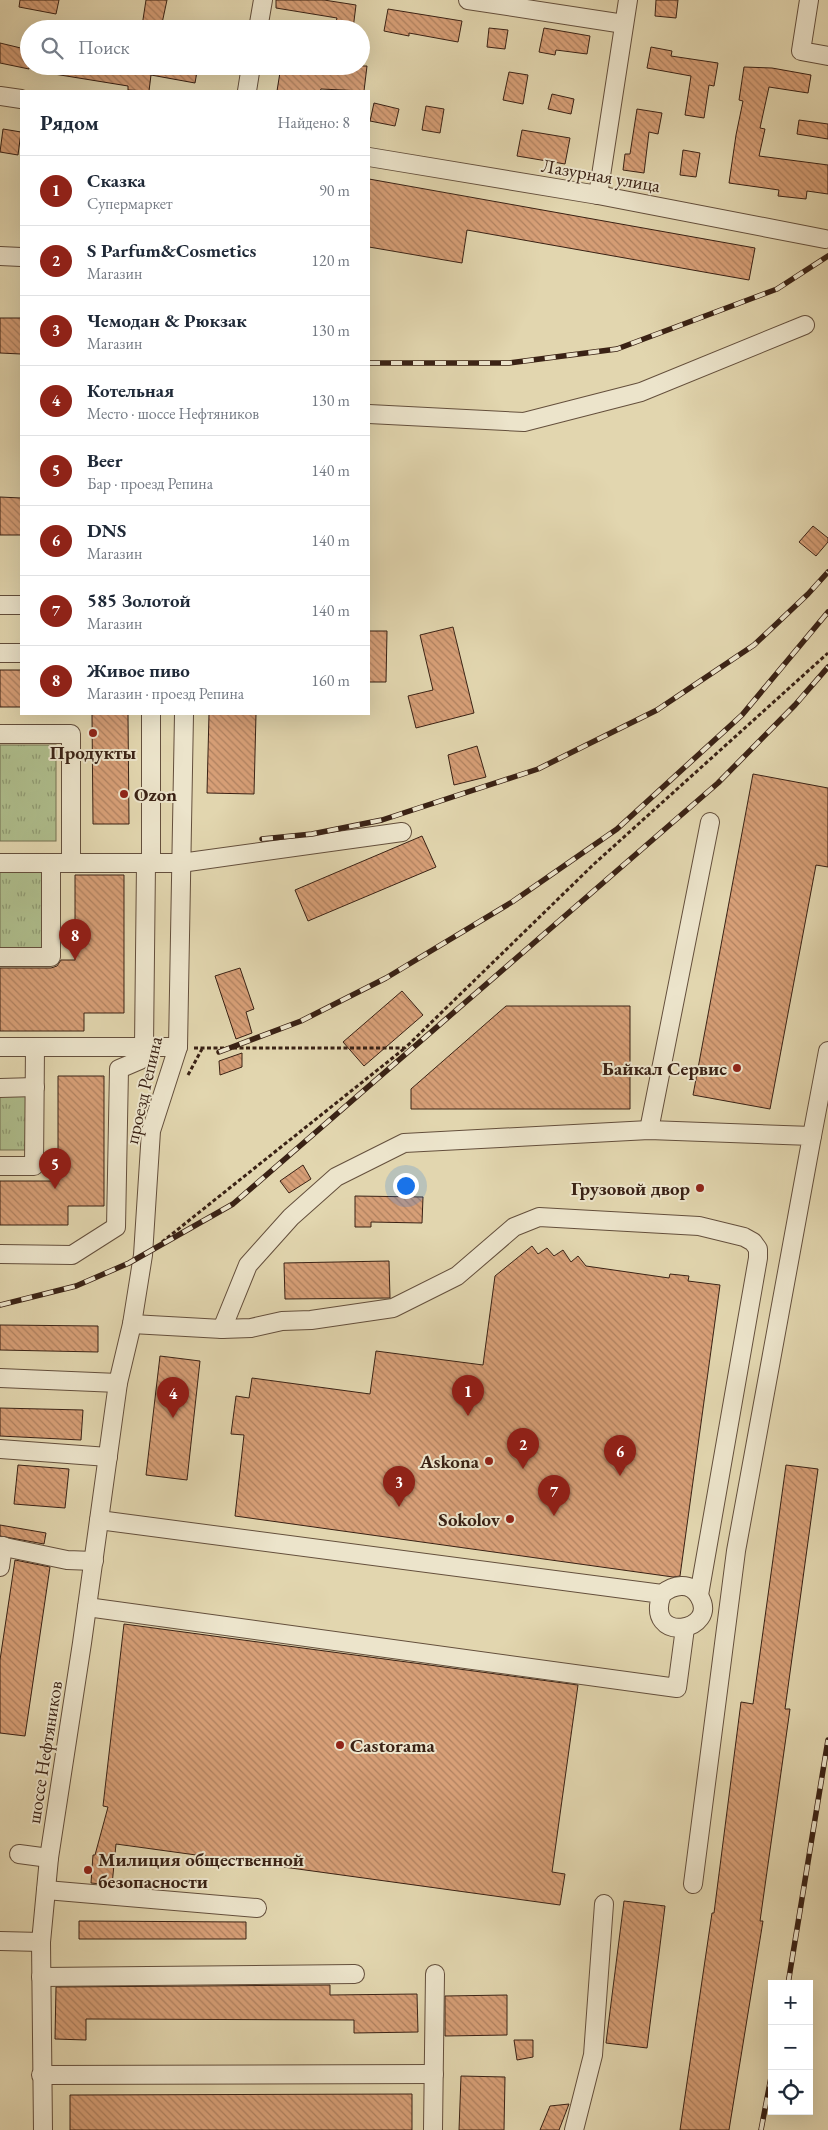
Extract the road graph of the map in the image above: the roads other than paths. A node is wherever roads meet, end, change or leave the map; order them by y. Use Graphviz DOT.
graph roads {
  1 [pos="263,0"];
  2 [pos="468,0"];
  3 [pos="628,0"];
  4 [pos="809,0"];
  5 [pos="260,20"];
  6 [pos="624,24"];
  7 [pos="828,56"];
  8 [pos="250,75"];
  9 [pos="247,90"];
  10 [pos="0,96"];
  11 [pos="20,99"];
  12 [pos="370,157"];
  13 [pos="598,195"];
  14 [pos="825,239"];
  15 [pos="0,256"];
  16 [pos="20,257"];
  17 [pos="805,326"];
  18 [pos="370,414"];
  19 [pos="0,604"];
  20 [pos="20,605"];
  21 [pos="0,653"];
  22 [pos="20,653"];
  23 [pos="151,715"];
  24 [pos="184,715"];
  25 [pos="0,734"];
  26 [pos="710,822"];
  27 [pos="402,832"];
  28 [pos="71,862"];
  29 [pos="0,863"];
  30 [pos="51,863"];
  31 [pos="148,863"];
  32 [pos="181,863"];
  33 [pos="0,957"];
  34 [pos="144,1046"];
  35 [pos="0,1047"];
  36 [pos="35,1047"];
  37 [pos="178,1047"];
  38 [pos="828,1051"];
  39 [pos="35,1087"];
  40 [pos="0,1088"];
  41 [pos="649,1130"];
  42 [pos="812,1136"];
  43 [pos="0,1166"];
  44 [pos="0,1254"];
  45 [pos="132,1324"];
  46 [pos="222,1329"];
  47 [pos="0,1378"];
  48 [pos="118,1383"];
  49 [pos="0,1449"];
  50 [pos="108,1457"];
  51 [pos="99,1520"];
  52 [pos="1,1546"];
  53 [pos="94,1561"];
  54 [pos="0,1566"];
  55 [pos="662,1594"];
  56 [pos="699,1595"];
  57 [pos="87,1607"];
  58 [pos="685,1628"];
  59 [pos="19,1854"];
  60 [pos="49,1858"];
  61 [pos="693,1884"];
  62 [pos="46,1890"];
  63 [pos="604,1904"];
  64 [pos="257,1908"];
  65 [pos="0,1940"];
  66 [pos="41,1942"];
  67 [pos="355,1974"];
  68 [pos="435,1974"];
  69 [pos="41,1977"];
  70 [pos="434,2074"];
  71 [pos="41,2075"];
  72 [pos="42,2130"];
  73 [pos="433,2130"];
  74 [pos="574,2130"];
  1 -- 5 [label="street"];
  2 -- 6 [label="street"];
  3 -- 6 [label="street"];
  4 -- 7 [label="street"];
  6 -- 13 [label="street"];
  8 -- 9 [label="street"];
  10 -- 11 [label="street"];
  12 -- 13 [label="street, Лазурная улица"];
  13 -- 14 [label="street, Лазурная улица"];
  15 -- 16 [label="street"];
  17 -- 18 [label="street"];
  19 -- 20 [label="street"];
  21 -- 22 [label="street"];
  23 -- 31 [label="street"];
  24 -- 32 [label="street, проезд Репина"];
  25 -- 28 [label="street"];
  26 -- 41 [label="street"];
  27 -- 32 [label="street"];
  28 -- 30 [label="street"];
  28 -- 31 [label="street"];
  29 -- 30 [label="street"];
  30 -- 33 [label="street"];
  31 -- 32 [label="street"];
  31 -- 34 [label="street"];
  32 -- 37 [label="street, проезд Репина"];
  34 -- 36 [label="street"];
  34 -- 37 [label="street"];
  34 -- 44 [label="street"];
  35 -- 36 [label="street"];
  36 -- 39 [label="street"];
  37 -- 45 [label="street, проезд Репина"];
  38 -- 42 [label="street"];
  39 -- 40 [label="street"];
  39 -- 43 [label="street"];
  41 -- 42 [label="street"];
  41 -- 46 [label="street"];
  42 -- 61 [label="street"];
  45 -- 46 [label="street"];
  45 -- 48 [label="street, проезд Репина"];
  46 -- 56 [label="street"];
  47 -- 48 [label="street"];
  48 -- 50 [label="street, шоссе Нефтяников"];
  49 -- 50 [label="street"];
  50 -- 51 [label="street, шоссе Нефтяников"];
  51 -- 53 [label="street, шоссе Нефтяников"];
  51 -- 55 [label="street"];
  52 -- 53 [label="street"];
  52 -- 54 [label="street"];
  53 -- 57 [label="street, шоссе Нефтяников"];
  55 -- 56 [label="street"];
  55 -- 58 [label="street"];
  56 -- 58 [label="street"];
  57 -- 58 [label="street"];
  57 -- 60 [label="street, шоссе Нефтяников"];
  59 -- 60 [label="street"];
  60 -- 62 [label="street, шоссе Нефтяников"];
  62 -- 64 [label="street"];
  62 -- 66 [label="street, шоссе Нефтяников"];
  63 -- 74 [label="street"];
  65 -- 66 [label="street"];
  66 -- 69 [label="street, шоссе Нефтяников"];
  67 -- 69 [label="street"];
  68 -- 70 [label="street"];
  69 -- 71 [label="street, шоссе Нефтяников"];
  70 -- 71 [label="street"];
  70 -- 73 [label="street"];
  71 -- 72 [label="street, шоссе Нефтяников"];
}
